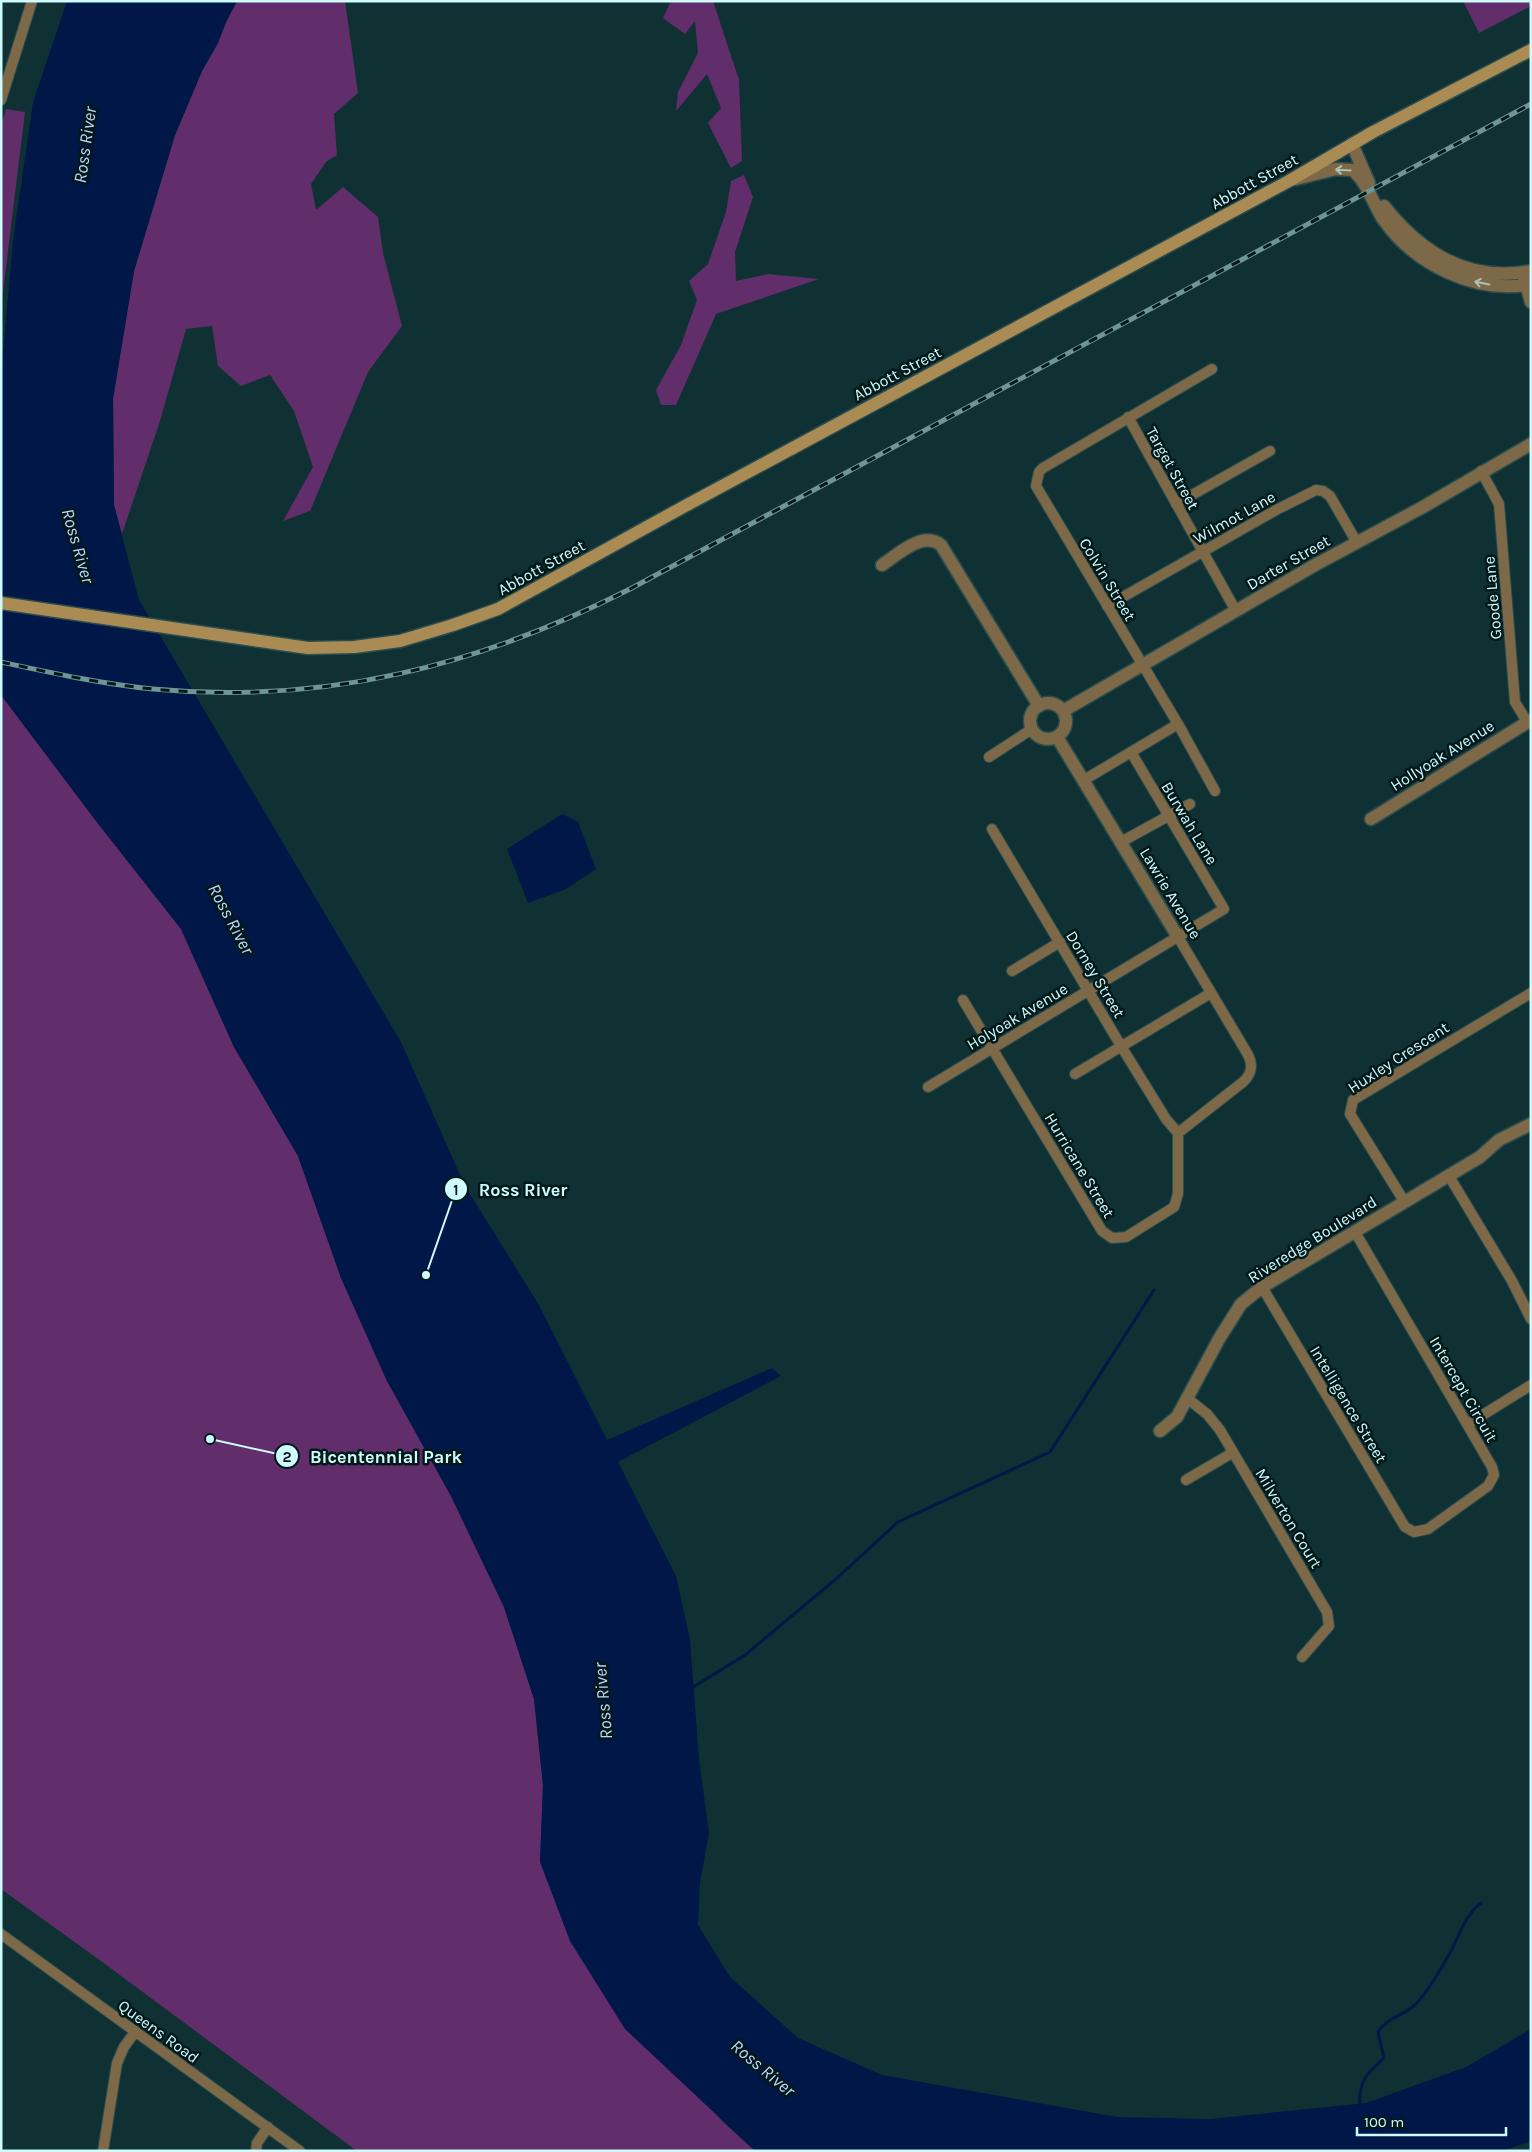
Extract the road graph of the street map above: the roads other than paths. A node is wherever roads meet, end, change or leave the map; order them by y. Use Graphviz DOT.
graph roads {
  1 [pos="32,1"];
  2 [pos="1531,50"];
  3 [pos="1,100"];
  4 [pos="1352,144"];
  5 [pos="1289,181"];
  6 [pos="1527,278"];
  7 [pos="1531,302"];
  8 [pos="1212,369"];
  9 [pos="1128,417"];
  10 [pos="1531,444"];
  11 [pos="1270,452"];
  12 [pos="1481,471"];
  13 [pos="1176,504"];
  14 [pos="1356,541"];
  15 [pos="1202,551"];
  16 [pos="882,565"];
  17 [pos="1,603"];
  18 [pos="1107,606"];
  19 [pos="1236,611"];
  20 [pos="1142,664"];
  21 [pos="1039,706"];
  22 [pos="1063,711"];
  23 [pos="1529,721"];
  24 [pos="1178,724"];
  25 [pos="1032,729"];
  26 [pos="1057,737"];
  27 [pos="1131,752"];
  28 [pos="989,757"];
  29 [pos="1084,780"];
  30 [pos="1215,791"];
  31 [pos="1190,804"];
  32 [pos="1168,815"];
  33 [pos="1371,819"];
  34 [pos="992,829"];
  35 [pos="1122,842"];
  36 [pos="1224,909"];
  37 [pos="1178,937"];
  38 [pos="1060,942"];
  39 [pos="1012,971"];
  40 [pos="1088,992"];
  41 [pos="1211,993"];
  42 [pos="1531,993"];
  43 [pos="964,1000"];
  44 [pos="1121,1046"];
  45 [pos="992,1048"];
  46 [pos="1075,1074"];
  47 [pos="928,1087"];
  48 [pos="1531,1124"];
  49 [pos="1178,1133"];
  50 [pos="1449,1176"];
  51 [pos="1404,1201"];
  52 [pos="1355,1232"];
  53 [pos="1262,1287"];
  54 [pos="1531,1319"];
  55 [pos="1531,1385"];
  56 [pos="1188,1399"];
  57 [pos="1468,1424"];
  58 [pos="1160,1431"];
  59 [pos="1232,1453"];
  60 [pos="1186,1480"];
  61 [pos="1414,1532"];
  62 [pos="1302,1657"];
  63 [pos="1,1934"];
  64 [pos="135,2032"];
  65 [pos="268,2127"];
  66 [pos="102,2151"];
  67 [pos="256,2151"];
  68 [pos="300,2151"];
  1 -- 3 [label="street"];
  2 -- 4 [label="main road, Abbott Street"];
  4 -- 5 [label="main road, Abbott Street"];
  4 -- 6 [label="street"];
  6 -- 5 [label="street, one-way"];
  5 -- 17 [label="main road, Abbott Street"];
  6 -- 7 [label="street"];
  8 -- 9 [label="street, Colvin Street"];
  9 -- 13 [label="street, Target Street"];
  9 -- 18 [label="street, Colvin Street"];
  10 -- 12 [label="street, Darter Street"];
  11 -- 13 [label="street"];
  12 -- 14 [label="street, Darter Street"];
  12 -- 23 [label="street, Goode Lane"];
  13 -- 15 [label="street, Target Street"];
  14 -- 15 [label="street, Wilmot Lane"];
  14 -- 19 [label="street, Darter Street"];
  15 -- 18 [label="street, Wilmot Lane"];
  15 -- 19 [label="street, Target Street"];
  16 -- 21 [label="street"];
  18 -- 20 [label="street, Colvin Street"];
  19 -- 20 [label="street, Darter Street"];
  20 -- 22 [label="street, Darter Street"];
  20 -- 24 [label="street, Colvin Street"];
  21 -- 22 [label="street"];
  21 -- 25 [label="street"];
  22 -- 26 [label="street"];
  23 -- 33 [label="street, Hollyoak Avenue"];
  24 -- 27 [label="street"];
  24 -- 30 [label="street, Colvin Street"];
  25 -- 26 [label="street"];
  25 -- 28 [label="street"];
  26 -- 29 [label="street, Lawrie Avenue"];
  27 -- 29 [label="street"];
  27 -- 32 [label="street, Burwah Lane"];
  29 -- 35 [label="street, Lawrie Avenue"];
  31 -- 32 [label="street"];
  32 -- 35 [label="street"];
  32 -- 36 [label="street, Burwah Lane"];
  34 -- 38 [label="street, Dorney Street"];
  35 -- 37 [label="street, Lawrie Avenue"];
  36 -- 37 [label="street, Holyoak Avenue"];
  37 -- 40 [label="street, Holyoak Avenue"];
  37 -- 41 [label="street, Lawrie Avenue"];
  38 -- 39 [label="street"];
  38 -- 40 [label="street, Dorney Street"];
  40 -- 44 [label="street, Dorney Street"];
  40 -- 45 [label="street, Holyoak Avenue"];
  41 -- 44 [label="street"];
  41 -- 49 [label="street, Lawrie Avenue"];
  42 -- 51 [label="street, Huxley Crescent"];
  43 -- 45 [label="street"];
  44 -- 46 [label="street"];
  44 -- 49 [label="street, Dorney Street"];
  45 -- 47 [label="street, Holyoak Avenue"];
  45 -- 49 [label="street, Hurricane Street"];
  48 -- 50 [label="street, Riveredge Boulevard"];
  50 -- 51 [label="street, Riveredge Boulevard"];
  50 -- 54 [label="street"];
  51 -- 52 [label="street, Riveredge Boulevard"];
  52 -- 53 [label="street, Riveredge Boulevard"];
  52 -- 57 [label="street, Intercept Circuit"];
  53 -- 56 [label="street, Riveredge Boulevard"];
  53 -- 61 [label="street, Intelligence Street"];
  55 -- 57 [label="street"];
  56 -- 58 [label="street, Riveredge Boulevard"];
  56 -- 59 [label="street, Milverton Court"];
  57 -- 61 [label="street, Intercept Circuit"];
  59 -- 60 [label="street"];
  59 -- 62 [label="street, Milverton Court"];
  63 -- 64 [label="street, Queens Road"];
  64 -- 65 [label="street, Queens Road"];
  64 -- 66 [label="street"];
  65 -- 67 [label="street"];
  65 -- 68 [label="street, Queens Road"];
}
